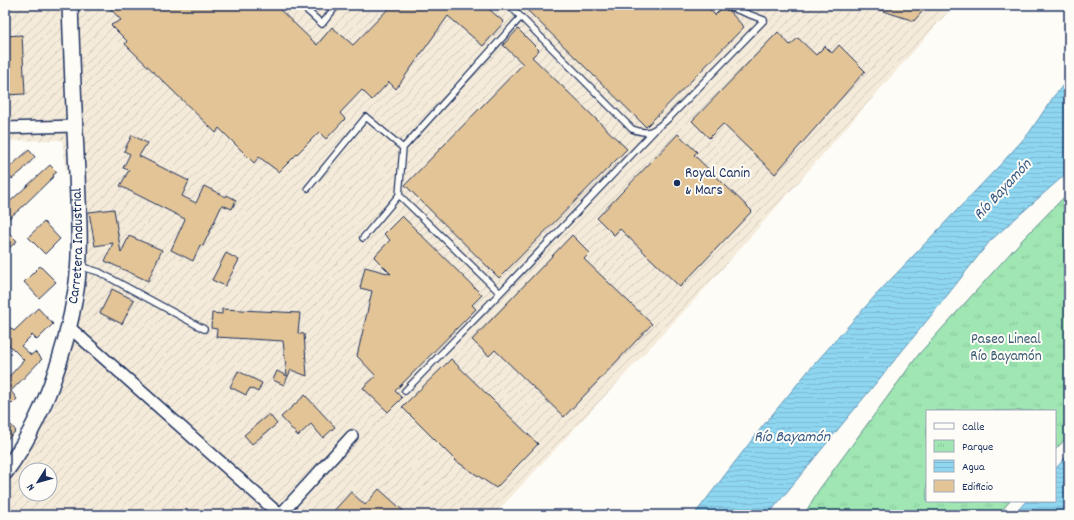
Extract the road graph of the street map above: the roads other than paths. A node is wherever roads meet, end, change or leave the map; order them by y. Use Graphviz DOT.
graph roads {
  1 [pos="70,5"];
  2 [pos="301,5"];
  3 [pos="337,5"];
  4 [pos="509,5"];
  5 [pos="724,5"];
  6 [pos="520,17"];
  7 [pos="74,126"];
  8 [pos="5,128"];
  9 [pos="655,130"];
  10 [pos="402,148"];
  11 [pos="308,188"];
  12 [pos="399,195"];
  13 [pos="363,238"];
  14 [pos="78,266"];
  15 [pos="500,293"];
  16 [pos="69,327"];
  17 [pos="204,329"];
  18 [pos="405,392"];
  19 [pos="352,436"];
  20 [pos="5,472"];
  21 [pos="280,515"];
  1 -- 7 [label="street, Carretera Industrial"];
  2 -- 3 [label="lane"];
  4 -- 6 [label="lane"];
  5 -- 9 [label="lane"];
  6 -- 9 [label="lane"];
  6 -- 10 [label="lane"];
  7 -- 8 [label="street"];
  7 -- 14 [label="street, Carretera Industrial"];
  9 -- 15 [label="lane"];
  10 -- 11 [label="lane"];
  10 -- 12 [label="lane"];
  12 -- 13 [label="lane"];
  12 -- 15 [label="lane"];
  14 -- 16 [label="street, Carretera Industrial"];
  14 -- 17 [label="lane"];
  15 -- 18 [label="lane"];
  16 -- 20 [label="street, Carretera Industrial"];
  16 -- 21 [label="street"];
  19 -- 21 [label="street"];
}
